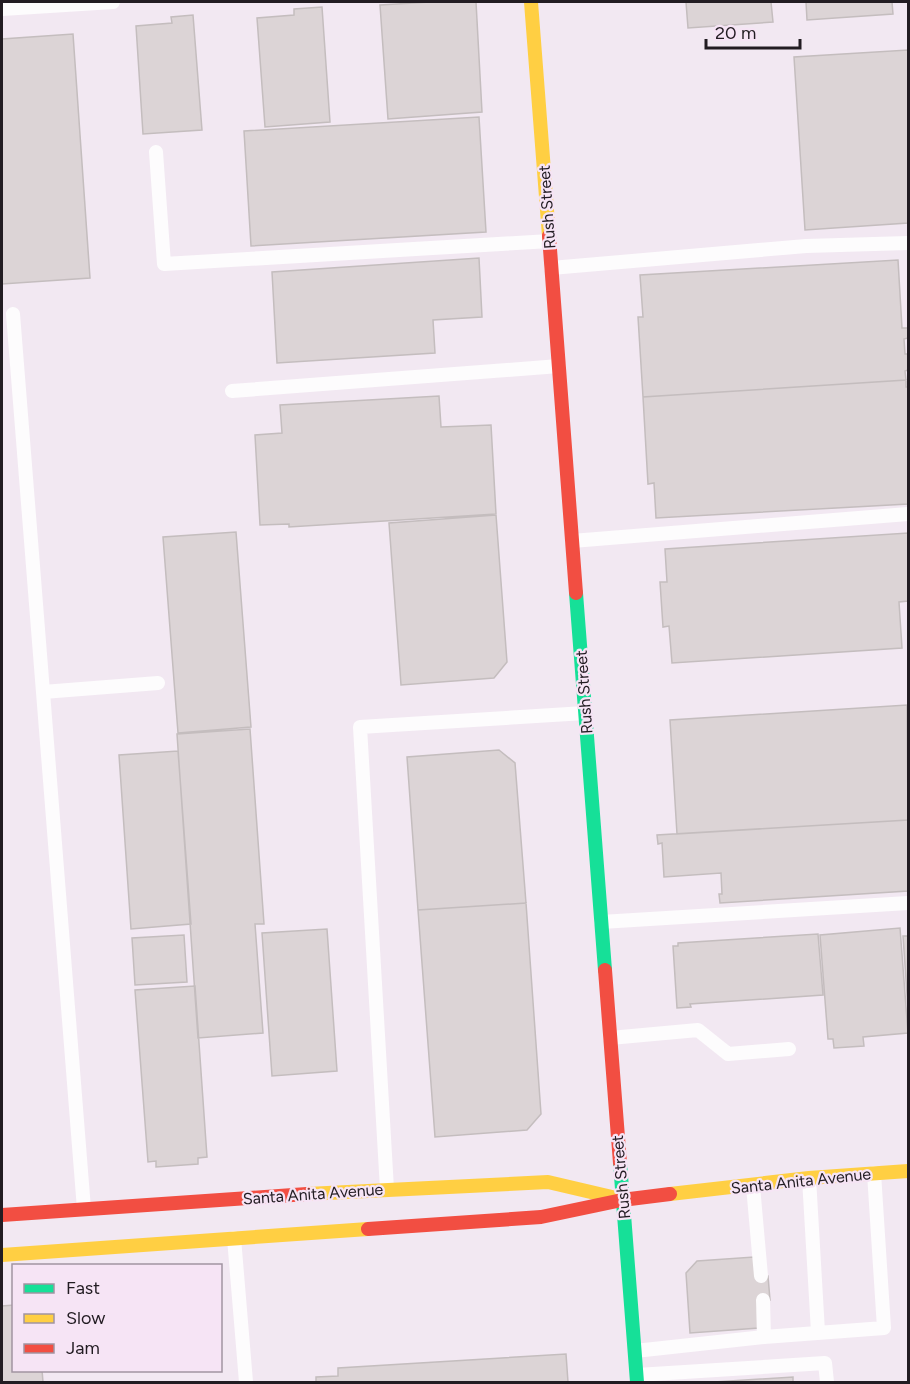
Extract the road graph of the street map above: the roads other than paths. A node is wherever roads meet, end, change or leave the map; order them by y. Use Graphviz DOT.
graph roads {
  1 [pos="112,2"];
  2 [pos="531,2"];
  3 [pos="2,9"];
  4 [pos="156,152"];
  5 [pos="550,241"];
  6 [pos="909,243"];
  7 [pos="551,268"];
  8 [pos="13,314"];
  9 [pos="559,366"];
  10 [pos="232,392"];
  11 [pos="909,514"];
  12 [pos="572,541"];
  13 [pos="158,683"];
  14 [pos="43,692"];
  15 [pos="585,713"];
  16 [pos="909,903"];
  17 [pos="601,922"];
  18 [pos="610,1038"];
  19 [pos="789,1049"];
  20 [pos="909,1171"];
  21 [pos="874,1172"];
  22 [pos="809,1178"];
  23 [pos="753,1186"];
  24 [pos="387,1189"];
  25 [pos="622,1200"];
  26 [pos="84,1209"];
  27 [pos="2,1215"];
  28 [pos="234,1238"];
  29 [pos="2,1255"];
  30 [pos="761,1276"];
  31 [pos="763,1300"];
  32 [pos="818,1332"];
  33 [pos="764,1337"];
  34 [pos="635,1351"];
  35 [pos="637,1379"];
  36 [pos="246,1383"];
  37 [pos="827,1383"];
  1 -- 3 [label="lane"];
  2 -- 5 [label="main road, Rush Street"];
  4 -- 5 [label="lane"];
  5 -- 7 [label="main road, Rush Street"];
  6 -- 7 [label="lane"];
  7 -- 9 [label="main road, Rush Street"];
  8 -- 14 [label="lane"];
  9 -- 10 [label="lane"];
  9 -- 12 [label="main road, Rush Street"];
  11 -- 12 [label="lane"];
  12 -- 15 [label="main road, Rush Street"];
  13 -- 14 [label="lane"];
  14 -- 26 [label="lane"];
  15 -- 17 [label="main road, Rush Street"];
  15 -- 24 [label="lane"];
  16 -- 17 [label="lane"];
  17 -- 18 [label="main road, Rush Street"];
  18 -- 19 [label="lane"];
  18 -- 25 [label="main road, Rush Street"];
  20 -- 21 [label="main road, Santa Anita Avenue"];
  21 -- 22 [label="main road, Santa Anita Avenue"];
  21 -- 32 [label="lane"];
  22 -- 23 [label="main road, Santa Anita Avenue"];
  22 -- 32 [label="lane"];
  23 -- 25 [label="main road, Santa Anita Avenue"];
  23 -- 30 [label="lane"];
  24 -- 25 [label="main road, Santa Anita Avenue"];
  24 -- 26 [label="main road, Santa Anita Avenue"];
  25 -- 28 [label="main road, Santa Anita Avenue"];
  25 -- 34 [label="main road, Rush Street"];
  26 -- 27 [label="main road, Santa Anita Avenue"];
  28 -- 29 [label="main road, Santa Anita Avenue"];
  28 -- 36 [label="lane"];
  31 -- 33 [label="lane"];
  32 -- 33 [label="lane"];
  33 -- 34 [label="lane"];
  34 -- 35 [label="main road, Rush Street"];
  35 -- 37 [label="lane"];
}
